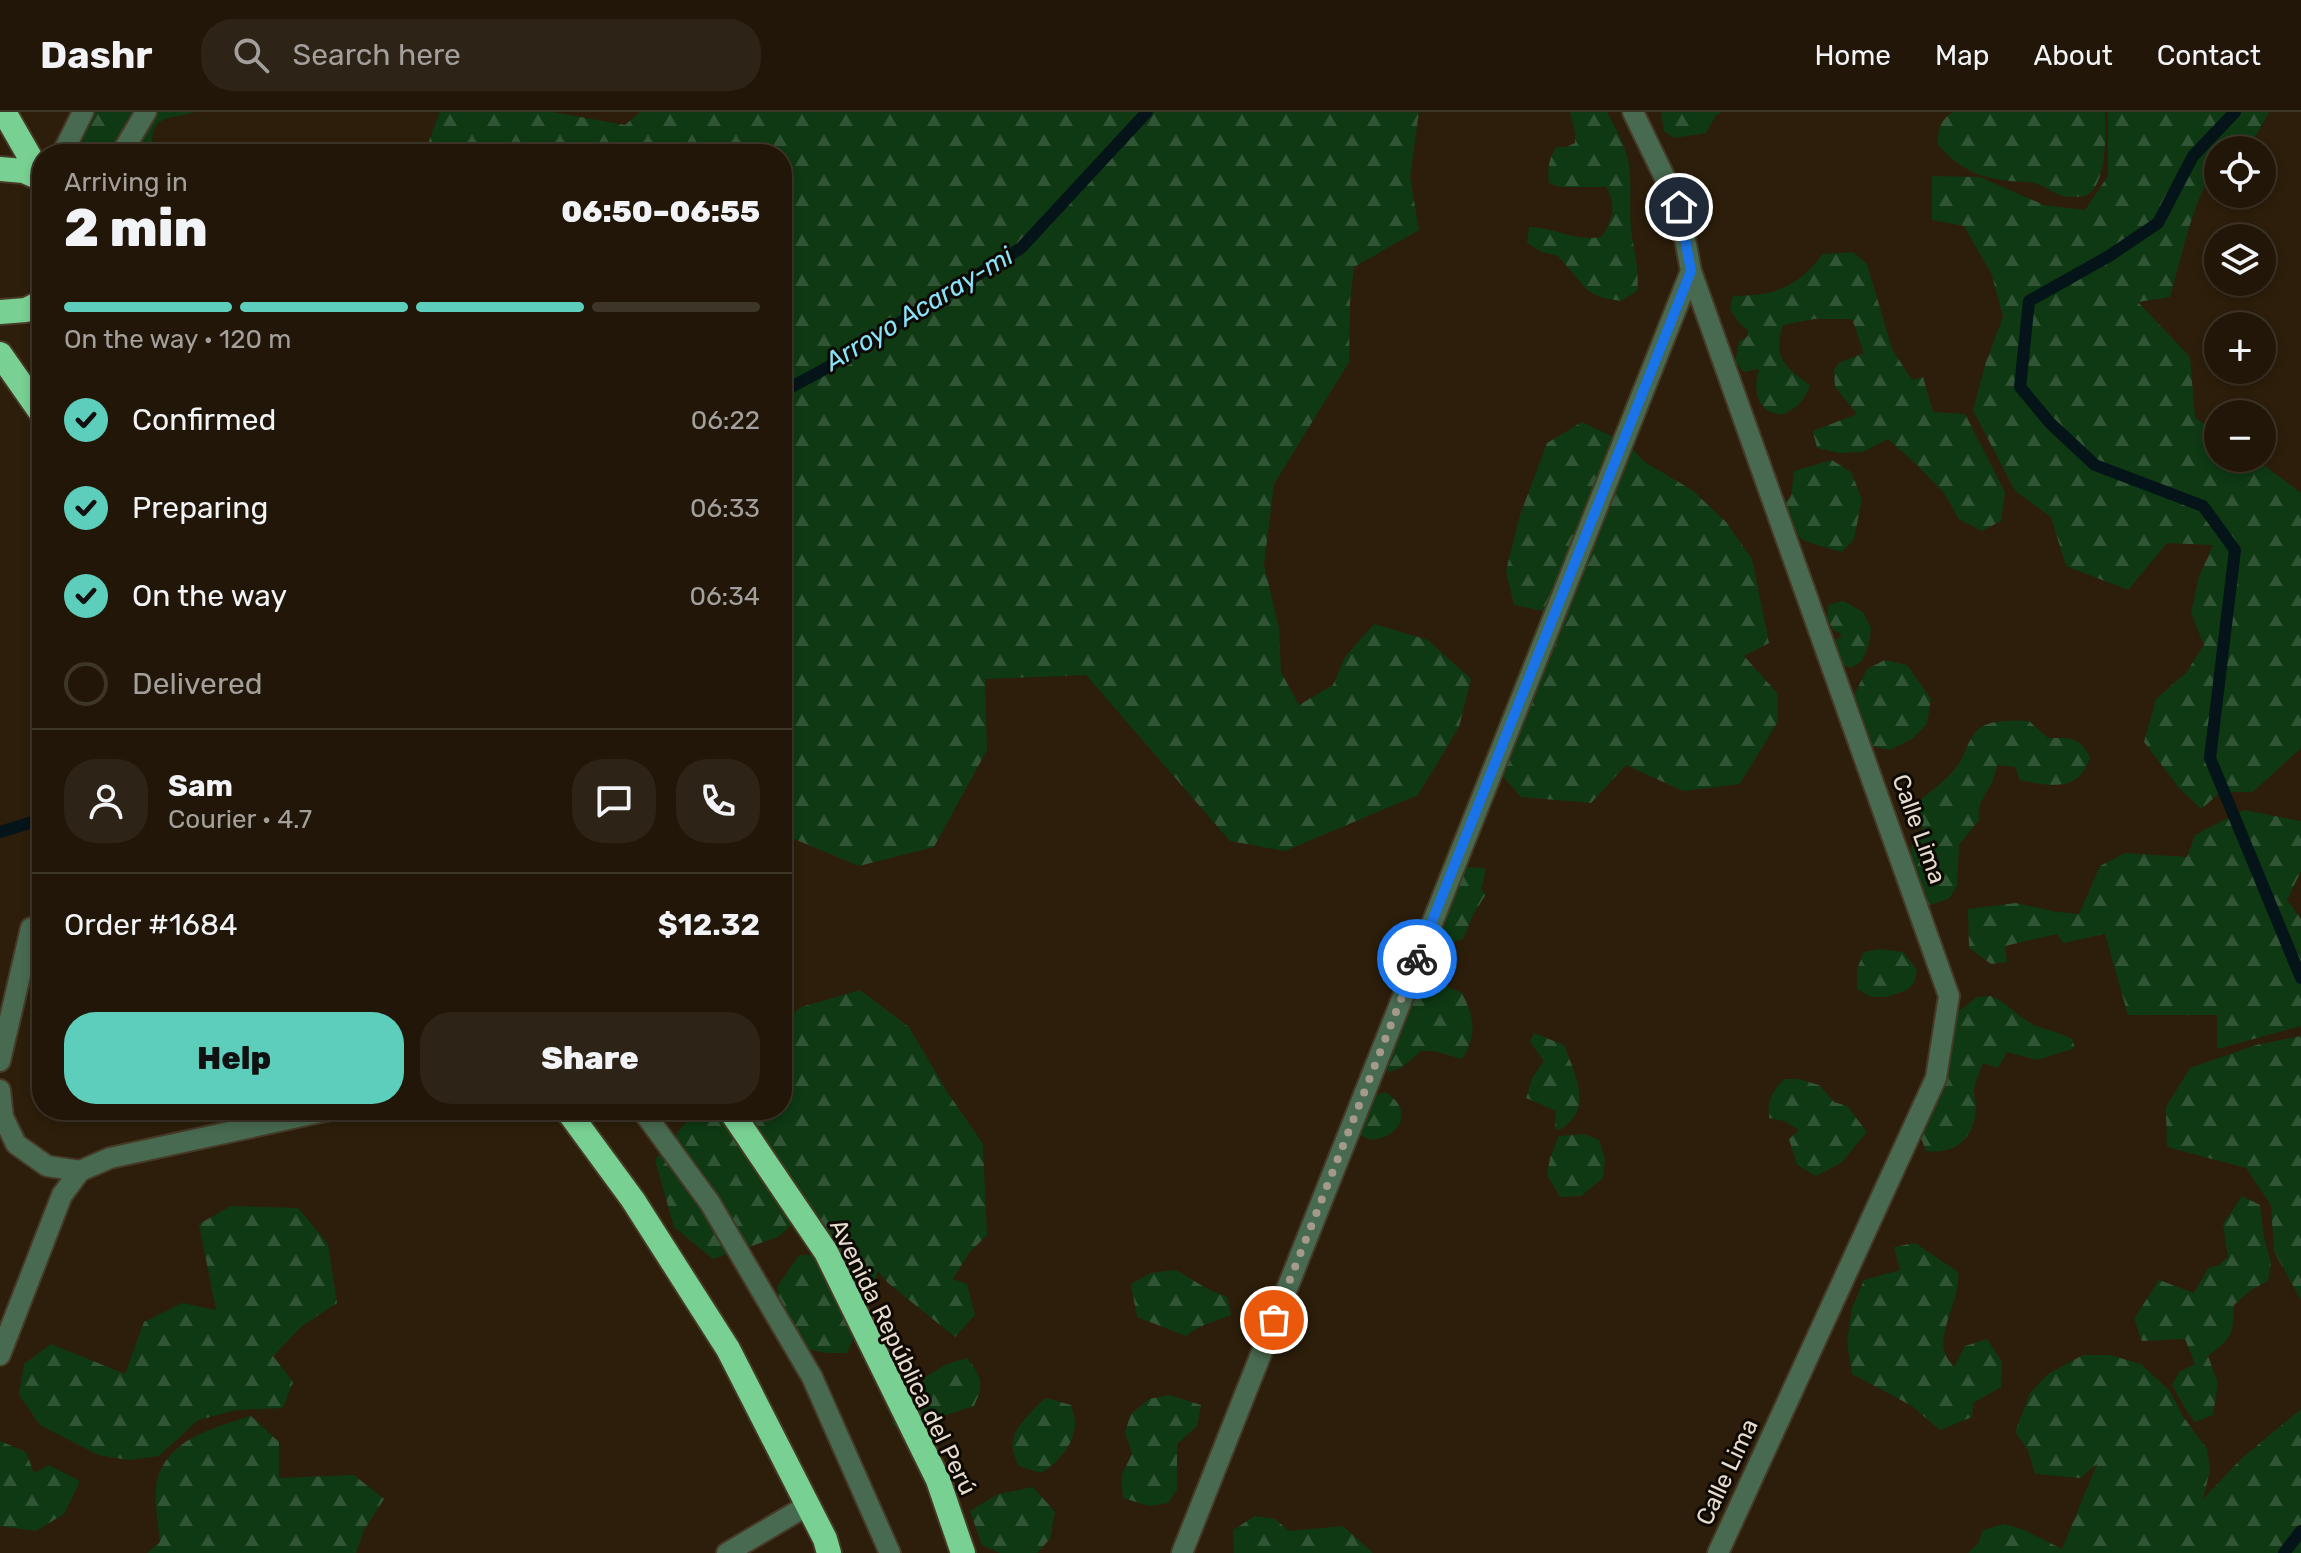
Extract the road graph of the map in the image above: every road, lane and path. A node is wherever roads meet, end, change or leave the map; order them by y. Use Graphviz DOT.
graph roads {
  1 [pos="4,112"];
  2 [pos="83,112"];
  3 [pos="146,112"];
  4 [pos="1633,112"];
  5 [pos="67,144"];
  6 [pos="127,144"];
  7 [pos="32,161"];
  8 [pos="0,169"];
  9 [pos="32,174"];
  10 [pos="1691,271"];
  11 [pos="32,307"];
  12 [pos="0,312"];
  13 [pos="0,354"];
  14 [pos="32,400"];
  15 [pos="31,928"];
  16 [pos="0,1061"];
  17 [pos="0,1090"];
  18 [pos="284,1120"];
  19 [pos="574,1120"];
  20 [pos="649,1120"];
  21 [pos="737,1120"];
  22 [pos="80,1171"];
  23 [pos="0,1355"];
  24 [pos="808,1505"];
  25 [pos="727,1553"];
  26 [pos="829,1553"];
  27 [pos="890,1553"];
  28 [pos="963,1553"];
  29 [pos="1182,1553"];
  30 [pos="1718,1553"];
  1 -- 7 [label="highway"];
  2 -- 5 [label="street"];
  3 -- 6 [label="street"];
  4 -- 10 [label="street, Calle Lima"];
  8 -- 9 [label="highway"];
  10 -- 29 [label="street"];
  10 -- 30 [label="street, Calle Lima"];
  11 -- 12 [label="highway"];
  13 -- 14 [label="highway"];
  15 -- 16 [label="street"];
  17 -- 22 [label="street"];
  18 -- 22 [label="street"];
  19 -- 24 [label="highway"];
  20 -- 27 [label="street"];
  21 -- 28 [label="highway, Avenida República del Perú"];
  22 -- 23 [label="street"];
  24 -- 25 [label="street"];
  24 -- 26 [label="highway"];
}
